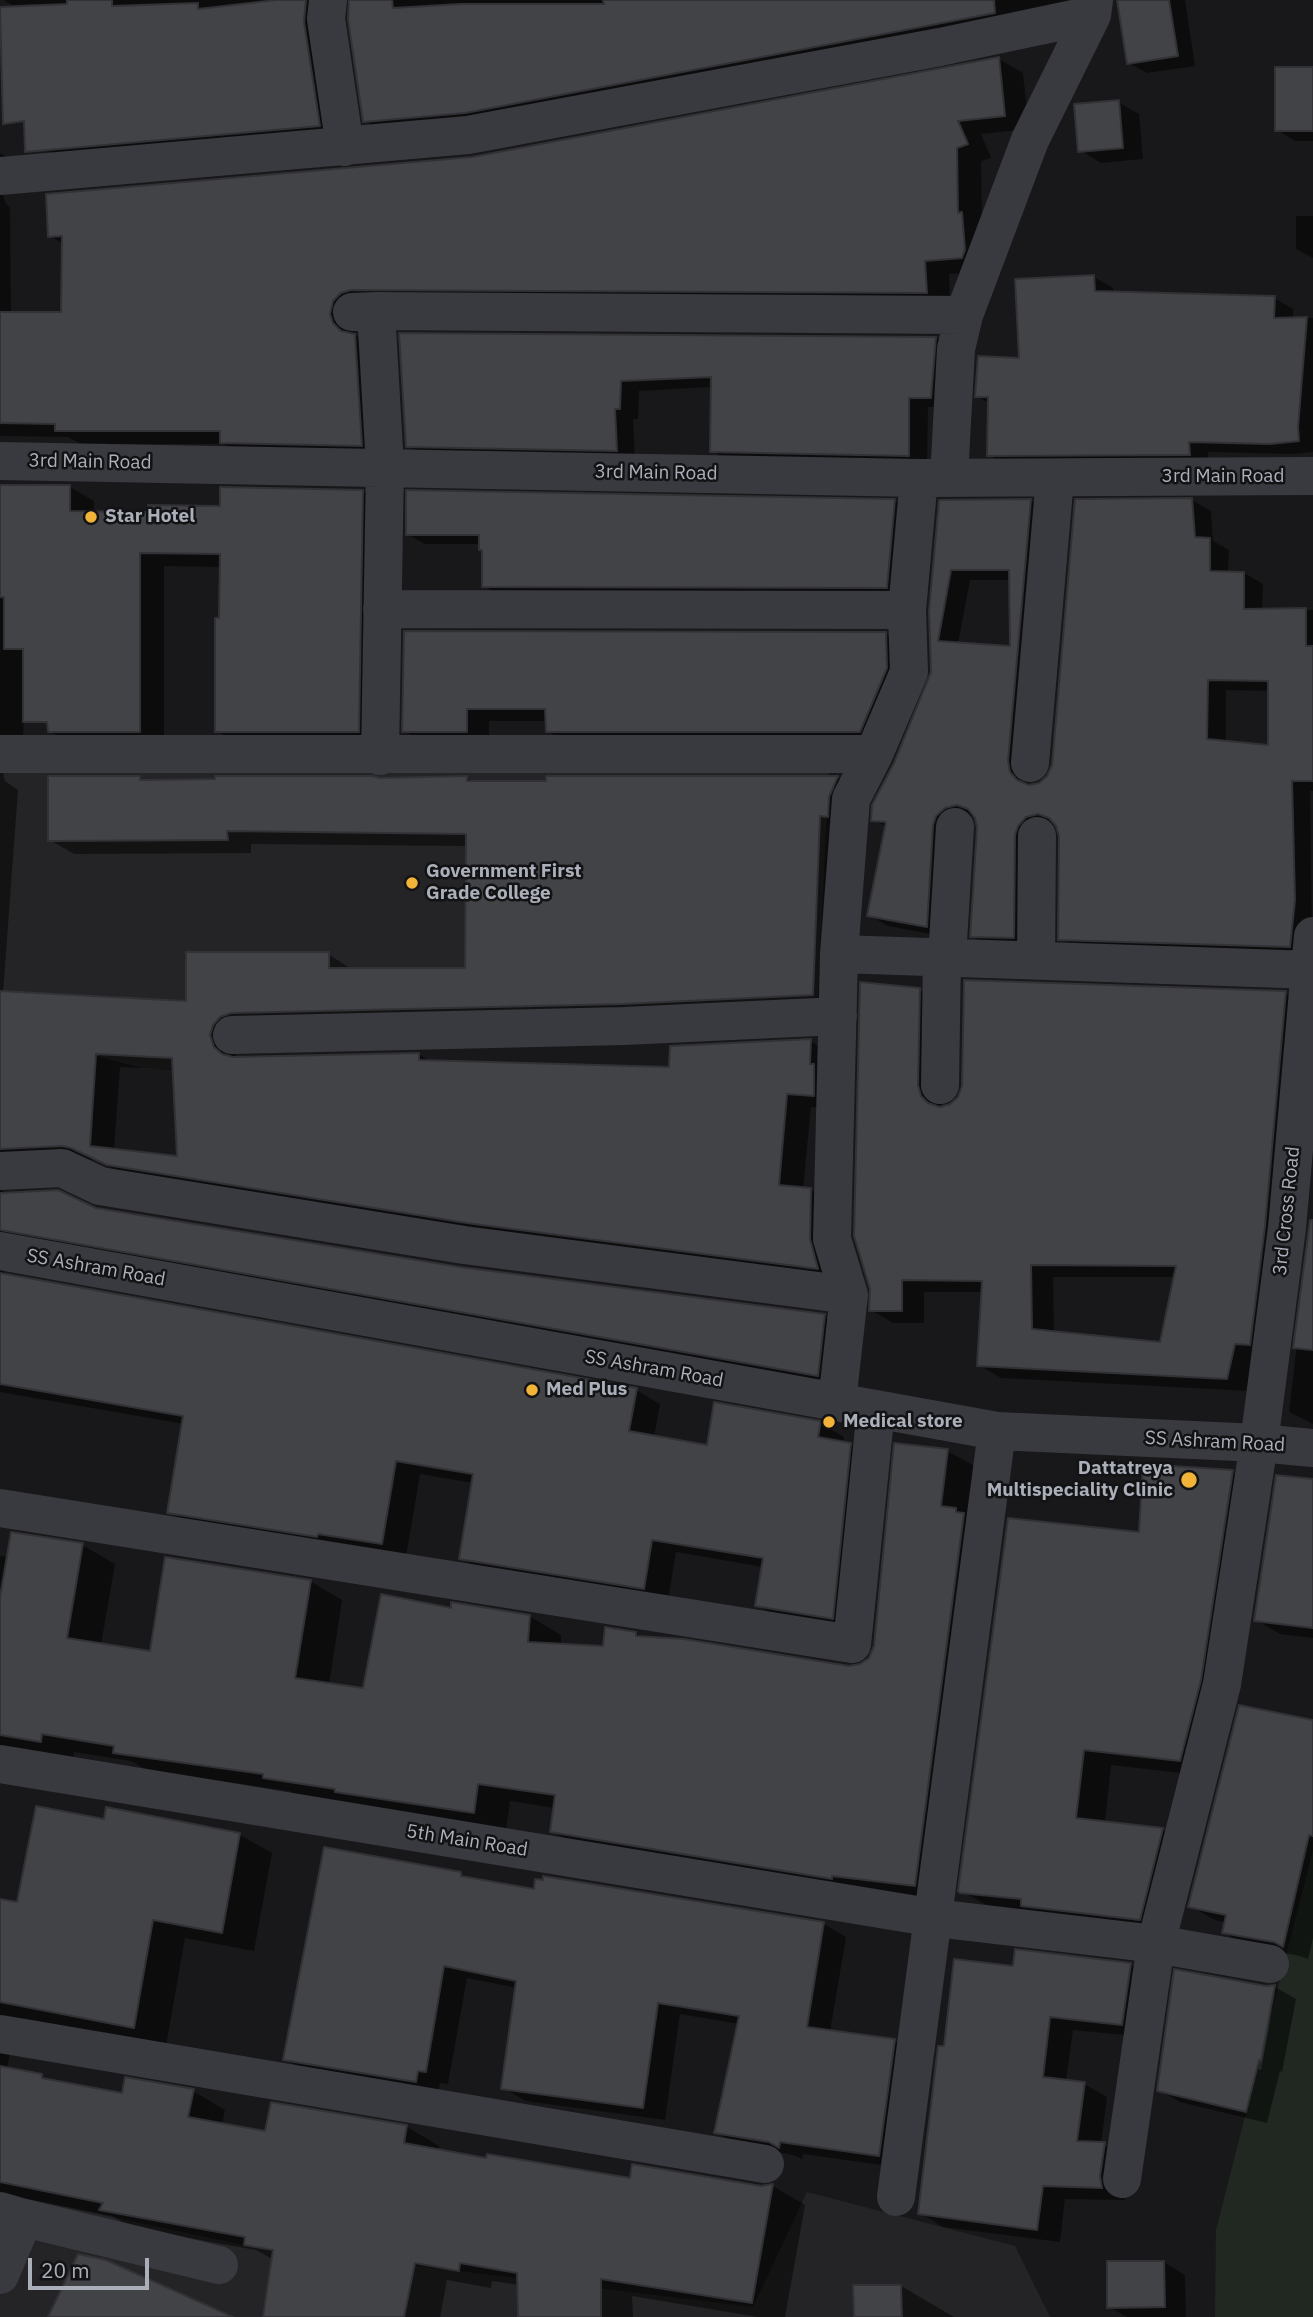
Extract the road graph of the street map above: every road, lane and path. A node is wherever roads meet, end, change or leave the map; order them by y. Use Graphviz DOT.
graph roads {
  1 [pos="327,0"];
  2 [pos="1093,8"];
  3 [pos="345,147"];
  4 [pos="0,177"];
  5 [pos="964,315"];
  6 [pos="0,461"];
  7 [pos="384,467"];
  8 [pos="1313,476"];
  9 [pos="934,478"];
  10 [pos="1055,478"];
  11 [pos="382,609"];
  12 [pos="906,610"];
  13 [pos="0,754"];
  14 [pos="874,754"];
  15 [pos="380,756"];
  16 [pos="1030,763"];
  17 [pos="955,827"];
  18 [pos="1037,836"];
  19 [pos="839,954"];
  20 [pos="945,958"];
  21 [pos="1312,959"];
  22 [pos="1036,961"];
  23 [pos="838,1016"];
  24 [pos="232,1035"];
  25 [pos="940,1086"];
  26 [pos="0,1171"];
  27 [pos="0,1251"];
  28 [pos="849,1295"];
  29 [pos="837,1402"];
  30 [pos="876,1409"];
  31 [pos="997,1431"];
  32 [pos="1259,1443"];
  33 [pos="1313,1448"];
  34 [pos="0,1508"];
  35 [pos="0,1764"];
  36 [pos="935,1918"];
  37 [pos="1156,1944"];
  38 [pos="1270,1964"];
  39 [pos="0,2034"];
  40 [pos="765,2164"];
  41 [pos="1122,2179"];
  42 [pos="896,2197"];
  43 [pos="12,2214"];
  44 [pos="219,2264"];
  45 [pos="0,2275"];
  1 -- 3 [label="street"];
  2 -- 3 [label="street"];
  2 -- 5 [label="street"];
  3 -- 4 [label="street"];
  5 -- 7 [label="street"];
  5 -- 9 [label="street"];
  6 -- 7 [label="street, 3rd Main Road"];
  7 -- 9 [label="street, 3rd Main Road"];
  7 -- 11 [label="street"];
  8 -- 10 [label="street, 3rd Main Road"];
  9 -- 10 [label="street, 3rd Main Road"];
  9 -- 12 [label="street"];
  10 -- 16 [label="street"];
  11 -- 12 [label="street"];
  11 -- 15 [label="street"];
  12 -- 14 [label="street"];
  13 -- 15 [label="street"];
  14 -- 15 [label="street"];
  14 -- 19 [label="street"];
  17 -- 20 [label="street"];
  18 -- 22 [label="street"];
  19 -- 20 [label="street"];
  19 -- 23 [label="street"];
  20 -- 22 [label="street"];
  20 -- 25 [label="street"];
  21 -- 22 [label="street"];
  21 -- 32 [label="street, 3rd Cross Road"];
  23 -- 24 [label="street"];
  23 -- 28 [label="street"];
  26 -- 28 [label="street"];
  27 -- 29 [label="street, SS Ashram Road"];
  28 -- 29 [label="street"];
  29 -- 30 [label="street, SS Ashram Road"];
  30 -- 31 [label="street, SS Ashram Road"];
  30 -- 34 [label="street"];
  31 -- 32 [label="street, SS Ashram Road"];
  31 -- 36 [label="street"];
  32 -- 33 [label="street, SS Ashram Road"];
  32 -- 37 [label="street, 3rd Cross Road"];
  35 -- 36 [label="street, 5th Main Road"];
  36 -- 37 [label="street, 5th Main Road"];
  36 -- 42 [label="street"];
  37 -- 38 [label="street, 5th Main Road"];
  37 -- 41 [label="street, 3rd Cross Road"];
  39 -- 40 [label="street"];
  43 -- 44 [label="street"];
  43 -- 45 [label="street"];
}
